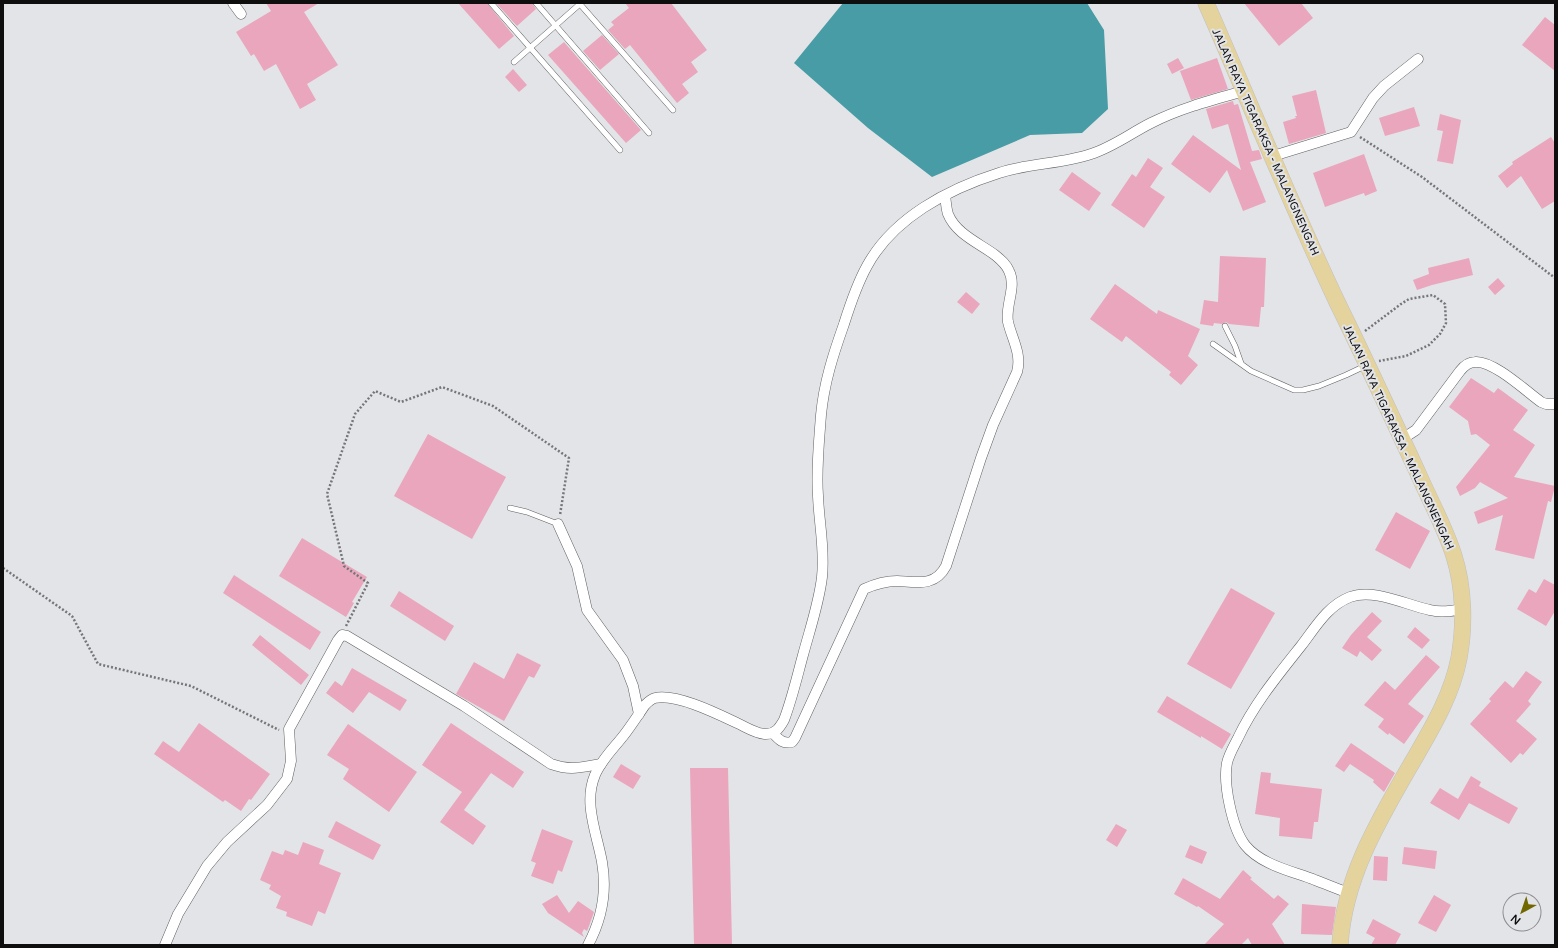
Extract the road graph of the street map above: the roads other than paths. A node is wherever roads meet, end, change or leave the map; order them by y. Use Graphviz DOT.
graph roads {
  1 [pos="233,3"];
  2 [pos="491,3"];
  3 [pos="536,3"];
  4 [pos="580,3"];
  5 [pos="1206,3"];
  6 [pos="240,14"];
  7 [pos="556,25"];
  8 [pos="530,47"];
  9 [pos="1418,59"];
  10 [pos="514,62"];
  11 [pos="1244,91"];
  12 [pos="673,110"];
  13 [pos="649,133"];
  14 [pos="620,150"];
  15 [pos="1273,156"];
  16 [pos="945,196"];
  17 [pos="1225,326"];
  18 [pos="1213,344"];
  19 [pos="1241,363"];
  20 [pos="1367,364"];
  21 [pos="1555,404"];
  22 [pos="1402,439"];
  23 [pos="510,508"];
  24 [pos="558,524"];
  25 [pos="1463,609"];
  26 [pos="639,714"];
  27 [pos="773,733"];
  28 [pos="601,764"];
  29 [pos="1349,893"];
  30 [pos="165,945"];
  31 [pos="588,945"];
  32 [pos="1340,945"];
  1 -- 6 [label="street"];
  2 -- 8 [label="lane"];
  3 -- 7 [label="lane"];
  4 -- 7 [label="lane"];
  4 -- 12 [label="lane"];
  5 -- 11 [label="main road, JALAN RAYA TIGARAKSA - MALANGNENGAH"];
  7 -- 8 [label="lane"];
  7 -- 13 [label="lane"];
  8 -- 10 [label="lane"];
  8 -- 14 [label="lane"];
  9 -- 15 [label="street"];
  11 -- 15 [label="main road, JALAN RAYA TIGARAKSA - MALANGNENGAH"];
  11 -- 16 [label="street"];
  15 -- 20 [label="main road, JALAN RAYA TIGARAKSA - MALANGNENGAH"];
  16 -- 27 [label="street"];
  16 -- 27 [label="street"];
  17 -- 19 [label="lane"];
  18 -- 19 [label="lane"];
  19 -- 20 [label="lane"];
  20 -- 22 [label="main road, JALAN RAYA TIGARAKSA - MALANGNENGAH"];
  21 -- 22 [label="street"];
  22 -- 25 [label="main road, JALAN RAYA TIGARAKSA - MALANGNENGAH"];
  23 -- 24 [label="lane"];
  24 -- 26 [label="street"];
  25 -- 29 [label="main road, JALAN RAYA TIGARAKSA - MALANGNENGAH"];
  25 -- 29 [label="street"];
  26 -- 27 [label="street"];
  26 -- 28 [label="street"];
  28 -- 30 [label="street"];
  28 -- 31 [label="street"];
  29 -- 32 [label="main road, JALAN RAYA TIGARAKSA - MALANGNENGAH"];
}
